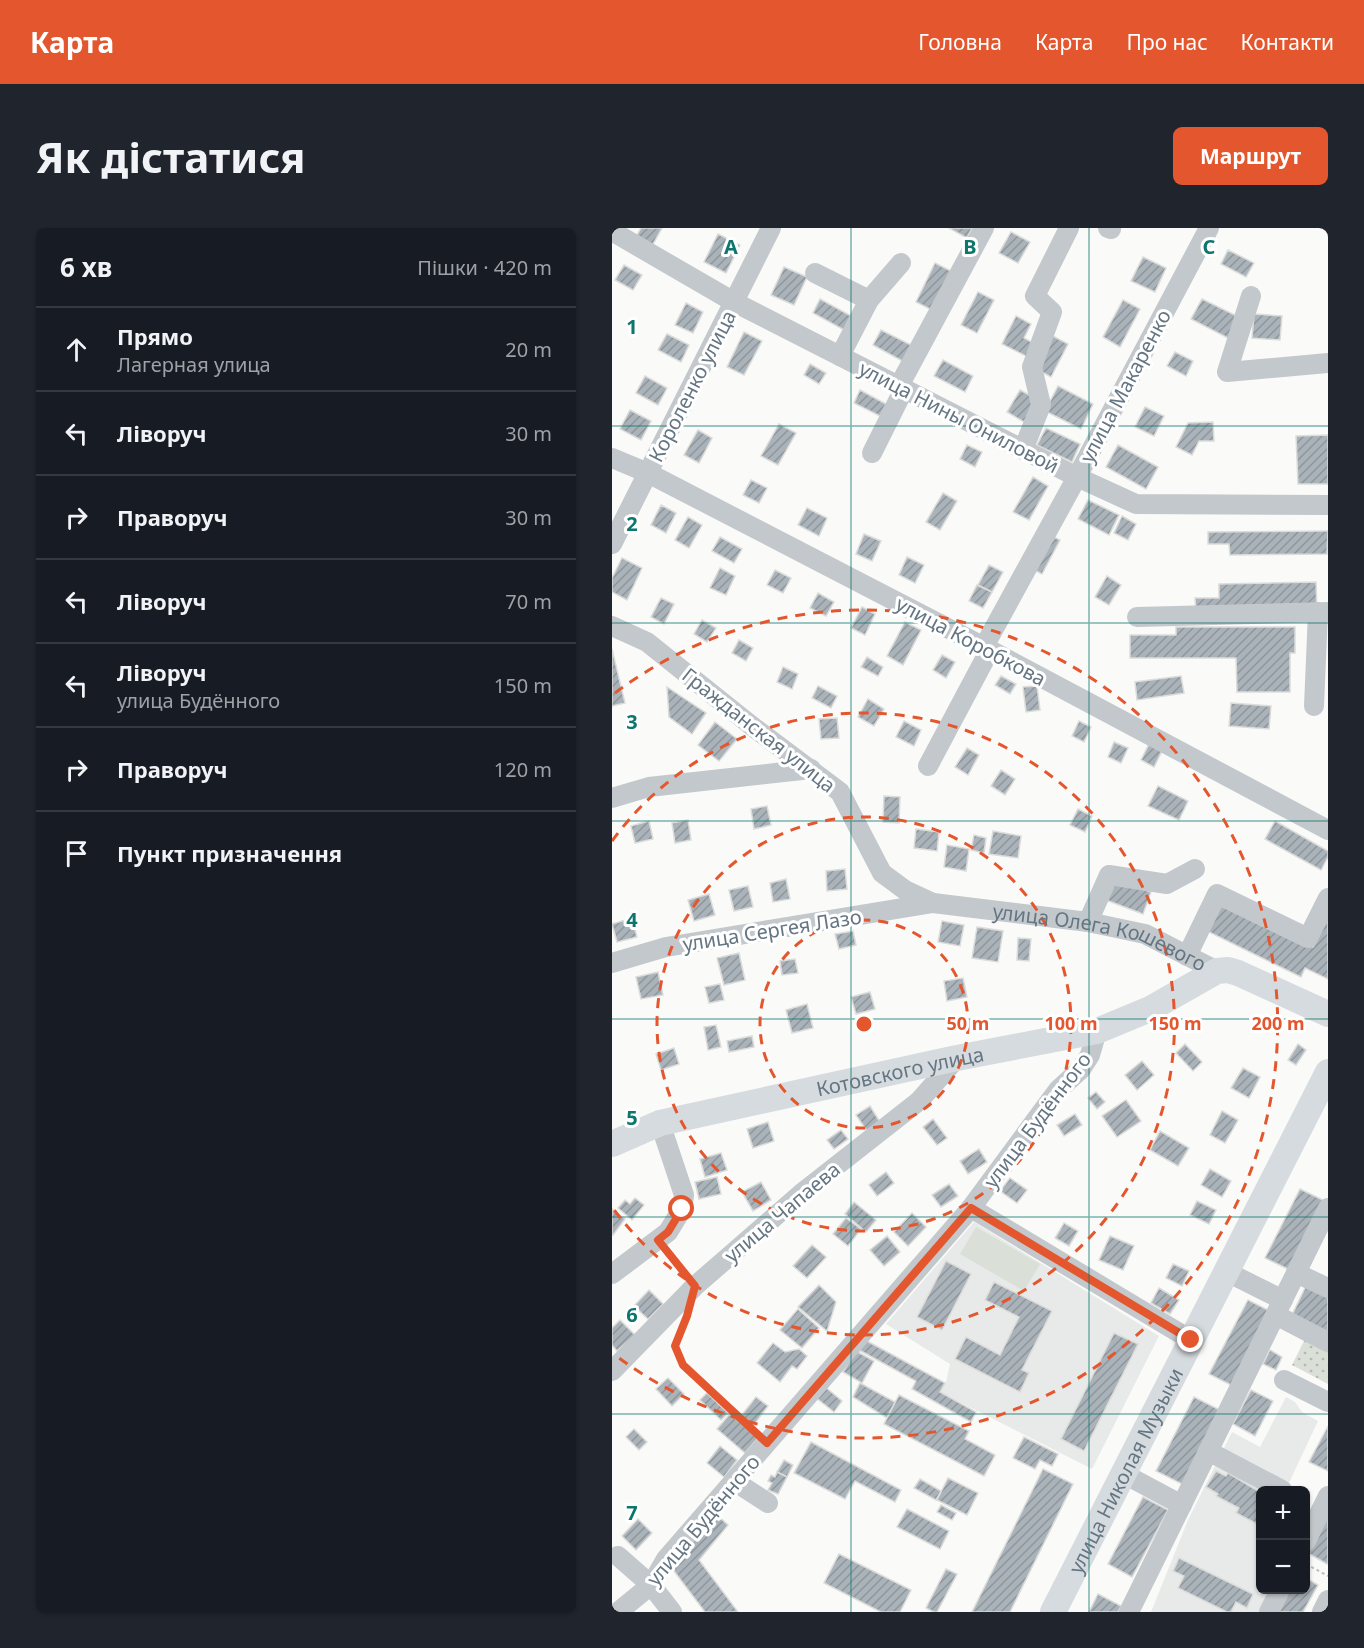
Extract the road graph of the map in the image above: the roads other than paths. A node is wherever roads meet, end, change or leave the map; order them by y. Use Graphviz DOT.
graph roads {
  1 [pos="771,228"];
  2 [pos="984,228"];
  3 [pos="1070,228"];
  4 [pos="1209,228"];
  5 [pos="615,231"];
  6 [pos="901,262"];
  7 [pos="815,273"];
  8 [pos="1251,296"];
  9 [pos="868,300"];
  10 [pos="734,302"];
  11 [pos="840,356"];
  12 [pos="1328,363"];
  13 [pos="902,388"];
  14 [pos="1023,450"];
  15 [pos="872,453"];
  16 [pos="612,458"];
  17 [pos="648,473"];
  18 [pos="1077,477"];
  19 [pos="1328,505"];
  20 [pos="612,544"];
  21 [pos="1323,612"];
  22 [pos="1137,616"];
  23 [pos="612,626"];
  24 [pos="986,648"];
  25 [pos="1314,706"];
  26 [pos="928,766"];
  27 [pos="811,769"];
  28 [pos="612,798"];
  29 [pos="1328,830"];
  30 [pos="1195,869"];
  31 [pos="1328,898"];
  32 [pos="933,903"];
  33 [pos="1088,922"];
  34 [pos="1187,956"];
  35 [pos="612,963"];
  36 [pos="1216,971"];
  37 [pos="1328,1014"];
  38 [pos="1097,1031"];
  39 [pos="957,1058"];
  40 [pos="1328,1072"];
  41 [pos="660,1124"];
  42 [pos="612,1144"];
  43 [pos="971,1208"];
  44 [pos="1328,1208"];
  45 [pos="1227,1272"];
  46 [pos="1296,1272"];
  47 [pos="612,1274"];
  48 [pos="1328,1288"];
  49 [pos="1279,1308"];
  50 [pos="1191,1340"];
  51 [pos="1328,1341"];
  52 [pos="612,1371"];
  53 [pos="1284,1380"];
  54 [pos="1328,1402"];
  55 [pos="1208,1450"];
  56 [pos="1124,1474"];
  57 [pos="734,1482"];
  58 [pos="1273,1486"];
  59 [pos="768,1503"];
  60 [pos="1318,1504"];
  61 [pos="1182,1505"];
  62 [pos="1305,1540"];
  63 [pos="618,1556"];
  64 [pos="651,1585"];
  65 [pos="1278,1594"];
  66 [pos="1328,1600"];
  67 [pos="618,1612"];
  68 [pos="672,1612"];
  69 [pos="1053,1612"];
  70 [pos="1129,1612"];
  71 [pos="1269,1612"];
  72 [pos="1322,1612"];
  1 -- 10 [label="street, Короленко улица"];
  2 -- 13 [label="street"];
  3 -- 14 [label="street"];
  4 -- 18 [label="street, улица Макаренко"];
  5 -- 10 [label="street, улица Нины Ониловой"];
  6 -- 9 [label="street"];
  7 -- 9 [label="street"];
  8 -- 12 [label="street"];
  9 -- 11 [label="street"];
  10 -- 11 [label="street, улица Нины Ониловой"];
  10 -- 17 [label="street, Короленко улица"];
  11 -- 13 [label="street, улица Нины Ониловой"];
  13 -- 14 [label="street, улица Нины Ониловой"];
  13 -- 15 [label="street"];
  14 -- 18 [label="street, улица Нины Ониловой"];
  16 -- 17 [label="street, улица Коробкова"];
  17 -- 20 [label="street, Короленко улица"];
  17 -- 24 [label="street, улица Коробкова"];
  18 -- 19 [label="street, улица Нины Ониловой"];
  18 -- 24 [label="street, улица Макаренко"];
  21 -- 22 [label="street"];
  21 -- 25 [label="street"];
  23 -- 27 [label="street, Гражданская улица"];
  24 -- 26 [label="street, улица Макаренко"];
  24 -- 29 [label="street, улица Коробкова"];
  27 -- 28 [label="street"];
  27 -- 32 [label="street, Гражданская улица"];
  30 -- 33 [label="street"];
  31 -- 34 [label="street"];
  32 -- 33 [label="street, улица Олега Кошевого"];
  32 -- 35 [label="street, улица Сергея Лазо"];
  33 -- 34 [label="street, улица Олега Кошевого"];
  34 -- 36 [label="street, улица Олега Кошевого"];
  36 -- 37 [label="main road, улица Олега Кошевого"];
  36 -- 38 [label="main road, Котовского улица"];
  38 -- 39 [label="main road, Котовского улица"];
  38 -- 43 [label="street, улица Будённого"];
  39 -- 41 [label="main road, Котовского улица"];
  39 -- 52 [label="street, улица Чапаева"];
  40 -- 45 [label="main road, улица Николая Музыки"];
  41 -- 42 [label="main road, Котовского улица"];
  41 -- 47 [label="street"];
  43 -- 50 [label="street"];
  43 -- 57 [label="street, улица Будённого"];
  44 -- 46 [label="street"];
  45 -- 49 [label="street"];
  45 -- 50 [label="main road, улица Николая Музыки"];
  46 -- 48 [label="street"];
  46 -- 49 [label="street"];
  49 -- 51 [label="street"];
  49 -- 55 [label="street"];
  50 -- 56 [label="main road, улица Николая Музыки"];
  53 -- 54 [label="street"];
  55 -- 58 [label="street"];
  55 -- 61 [label="street"];
  56 -- 61 [label="street"];
  56 -- 69 [label="main road, улица Николая Музыки"];
  57 -- 59 [label="street"];
  57 -- 64 [label="street, улица Будённого"];
  60 -- 62 [label="street"];
  61 -- 70 [label="street"];
  63 -- 64 [label="street"];
  64 -- 67 [label="street, улица Будённого"];
  64 -- 68 [label="street"];
  65 -- 71 [label="street"];
  66 -- 72 [label="street"];
}
